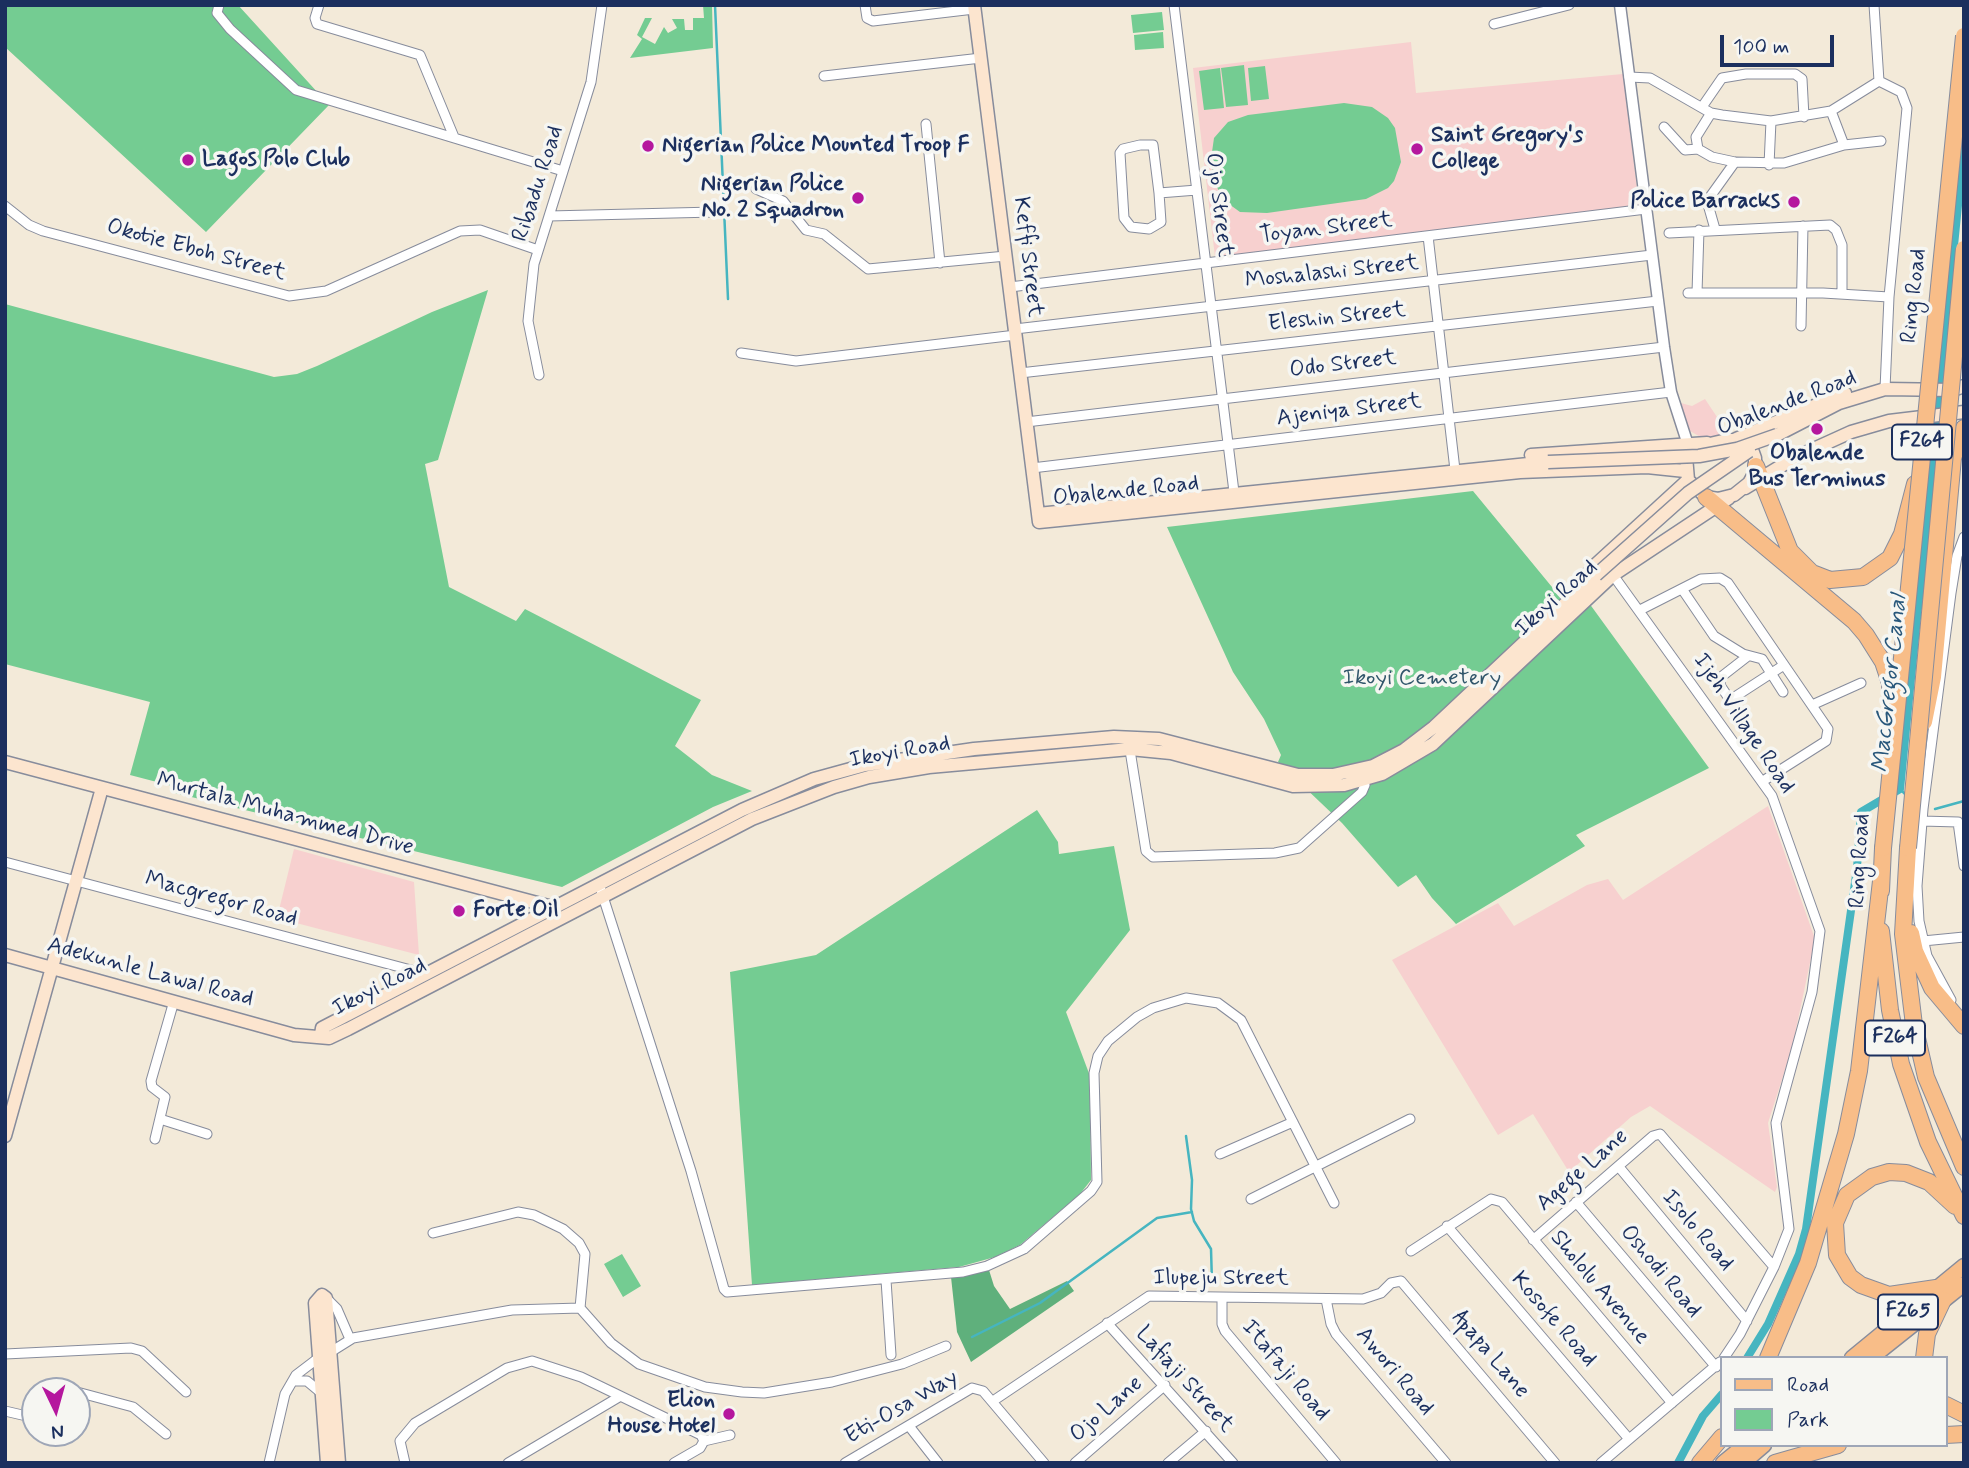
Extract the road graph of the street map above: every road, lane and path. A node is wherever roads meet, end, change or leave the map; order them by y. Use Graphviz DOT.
graph roads {
  1 [pos="219,5"];
  2 [pos="319,5"];
  3 [pos="602,5"];
  4 [pos="865,5"];
  5 [pos="1174,5"];
  6 [pos="1569,5"];
  7 [pos="1620,5"];
  8 [pos="1874,5"];
  9 [pos="974,7"];
  10 [pos="945,8"];
  11 [pos="1494,24"];
  12 [pos="1964,36"];
  13 [pos="981,58"];
  14 [pos="824,76"];
  15 [pos="1629,77"];
  16 [pos="1879,81"];
  17 [pos="1702,107"];
  18 [pos="1831,111"];
  19 [pos="1711,113"];
  20 [pos="1804,117"];
  21 [pos="1771,121"];
  22 [pos="926,124"];
  23 [pos="1664,127"];
  24 [pos="454,137"];
  25 [pos="1881,141"];
  26 [pos="1843,145"];
  27 [pos="1698,149"];
  28 [pos="1735,162"];
  29 [pos="1769,165"];
  30 [pos="563,171"];
  31 [pos="756,189"];
  32 [pos="1197,190"];
  33 [pos="1159,192"];
  34 [pos="5,206"];
  35 [pos="1646,209"];
  36 [pos="715,212"];
  37 [pos="549,216"];
  38 [pos="1803,226"];
  39 [pos="1715,229"];
  40 [pos="1699,230"];
  41 [pos="1669,233"];
  42 [pos="1428,236"];
  43 [pos="1964,249"];
  44 [pos="538,250"];
  45 [pos="1006,256"];
  46 [pos="1652,256"];
  47 [pos="940,263"];
  48 [pos="1206,263"];
  49 [pos="1433,282"];
  50 [pos="1010,287"];
  51 [pos="1842,293"];
  52 [pos="1803,294"];
  53 [pos="1889,297"];
  54 [pos="1658,301"];
  55 [pos="1211,305"];
  56 [pos="1801,326"];
  57 [pos="1438,327"];
  58 [pos="1015,332"];
  59 [pos="1664,346"];
  60 [pos="1217,350"];
  61 [pos="741,353"];
  62 [pos="1020,373"];
  63 [pos="1444,373"];
  64 [pos="539,375"];
  65 [pos="1958,388"];
  66 [pos="1885,389"];
  67 [pos="1671,391"];
  68 [pos="1223,399"];
  69 [pos="1957,412"];
  70 [pos="1449,418"];
  71 [pos="1027,422"];
  72 [pos="1964,428"];
  73 [pos="1777,435"];
  74 [pos="1737,439"];
  75 [pos="1229,445"];
  76 [pos="1689,449"];
  77 [pos="1497,465"];
  78 [pos="1032,468"];
  79 [pos="1919,468"];
  80 [pos="1455,470"];
  81 [pos="1758,472"];
  82 [pos="1686,475"];
  83 [pos="1234,492"];
  84 [pos="1717,500"];
  85 [pos="1038,514"];
  86 [pos="1964,537"];
  87 [pos="1614,575"];
  88 [pos="1682,589"];
  89 [pos="1951,593"];
  90 [pos="1576,594"];
  91 [pos="1964,595"];
  92 [pos="1640,611"];
  93 [pos="1748,656"];
  94 [pos="1784,665"];
  95 [pos="1772,673"];
  96 [pos="1861,683"];
  97 [pos="1783,692"];
  98 [pos="1812,705"];
  99 [pos="1129,743"];
  100 [pos="1891,754"];
  101 [pos="1915,755"];
  102 [pos="5,762"];
  103 [pos="1360,775"];
  104 [pos="1763,781"];
  105 [pos="102,789"];
  106 [pos="1922,821"];
  107 [pos="5,862"];
  108 [pos="1964,866"];
  109 [pos="76,881"];
  110 [pos="1881,881"];
  111 [pos="601,889"];
  112 [pos="1906,891"];
  113 [pos="526,900"];
  114 [pos="554,906"];
  115 [pos="566,914"];
  116 [pos="529,920"];
  117 [pos="1964,937"];
  118 [pos="1923,941"];
  119 [pos="5,955"];
  120 [pos="54,968"];
  121 [pos="426,974"];
  122 [pos="174,1001"];
  123 [pos="1964,1014"];
  124 [pos="1964,1026"];
  125 [pos="326,1033"];
  126 [pos="8,1117"];
  127 [pos="160,1119"];
  128 [pos="1410,1119"];
  129 [pos="1293,1122"];
  130 [pos="207,1134"];
  131 [pos="5,1136"];
  132 [pos="155,1139"];
  133 [pos="1220,1154"];
  134 [pos="1316,1167"];
  135 [pos="1619,1167"];
  136 [pos="1964,1167"];
  137 [pos="1251,1199"];
  138 [pos="1576,1202"];
  139 [pos="1334,1203"];
  140 [pos="1962,1214"];
  141 [pos="1447,1226"];
  142 [pos="432,1233"];
  143 [pos="1533,1240"];
  144 [pos="1411,1251"];
  145 [pos="1964,1266"];
  146 [pos="1774,1267"];
  147 [pos="886,1280"];
  148 [pos="1391,1283"];
  149 [pos="1964,1284"];
  150 [pos="1939,1294"];
  151 [pos="327,1298"];
  152 [pos="1222,1298"];
  153 [pos="1326,1299"];
  154 [pos="580,1308"];
  155 [pos="1747,1321"];
  156 [pos="1107,1323"];
  157 [pos="350,1339"];
  158 [pos="946,1346"];
  159 [pos="5,1354"];
  160 [pos="891,1355"];
  161 [pos="323,1356"];
  162 [pos="1724,1356"];
  163 [pos="1769,1356"];
  164 [pos="1855,1356"];
  165 [pos="1873,1356"];
  166 [pos="1924,1356"];
  167 [pos="1720,1360"];
  168 [pos="1720,1362"];
  169 [pos="293,1381"];
  170 [pos="1165,1385"];
  171 [pos="319,1391"];
  172 [pos="186,1392"];
  173 [pos="91,1396"];
  174 [pos="619,1396"];
  175 [pos="993,1401"];
  176 [pos="1672,1403"];
  177 [pos="1948,1406"];
  178 [pos="1964,1414"];
  179 [pos="909,1426"];
  180 [pos="1206,1431"];
  181 [pos="166,1434"];
  182 [pos="730,1435"];
  183 [pos="1629,1439"];
  184 [pos="1720,1439"];
  185 [pos="704,1441"];
  186 [pos="1743,1447"];
  187 [pos="1762,1447"];
  188 [pos="1831,1447"];
  189 [pos="269,1463"];
  190 [pos="327,1463"];
  191 [pos="339,1463"];
  192 [pos="405,1463"];
  193 [pos="508,1463"];
  194 [pos="674,1463"];
  195 [pos="845,1463"];
  196 [pos="938,1463"];
  197 [pos="1044,1463"];
  198 [pos="1075,1463"];
  199 [pos="1168,1463"];
  200 [pos="1233,1463"];
  201 [pos="1336,1463"];
  202 [pos="1446,1463"];
  203 [pos="1555,1463"];
  204 [pos="1601,1463"];
  205 [pos="1700,1463"];
  206 [pos="1723,1463"];
  207 [pos="1743,1463"];
  208 [pos="1774,1463"];
  1 -- 24 [label="street"];
  2 -- 24 [label="street"];
  3 -- 30 [label="street, Ribadu Road"];
  4 -- 10 [label="street"];
  5 -- 32 [label="street, Ojo Street"];
  6 -- 11 [label="street"];
  7 -- 15 [label="street"];
  8 -- 16 [label="street"];
  9 -- 10 [label="street"];
  9 -- 13 [label="main road, Keffi Street"];
  12 -- 79 [label="highway, Ring Road / F264, bridge"];
  13 -- 14 [label="street"];
  13 -- 45 [label="main road, Keffi Street"];
  15 -- 17 [label="street"];
  15 -- 35 [label="street"];
  16 -- 18 [label="street"];
  16 -- 53 [label="street"];
  17 -- 19 [label="street"];
  17 -- 20 [label="street"];
  18 -- 20 [label="street"];
  18 -- 26 [label="street"];
  19 -- 21 [label="street"];
  19 -- 27 [label="street"];
  20 -- 21 [label="street"];
  21 -- 29 [label="street"];
  22 -- 47 [label="street"];
  23 -- 27 [label="street"];
  24 -- 30 [label="street"];
  25 -- 26 [label="street"];
  26 -- 29 [label="street"];
  27 -- 28 [label="street"];
  28 -- 29 [label="street"];
  28 -- 39 [label="street"];
  30 -- 37 [label="street, Ribadu Road"];
  31 -- 47 [label="street"];
  32 -- 33 [label="street"];
  32 -- 48 [label="street, Ojo Street"];
  33 -- 33 [label="street"];
  34 -- 44 [label="street, Okotie Eboh Street"];
  35 -- 42 [label="street, Toyan Street"];
  35 -- 46 [label="street"];
  36 -- 37 [label="street"];
  37 -- 44 [label="street, Ribadu Road"];
  38 -- 39 [label="street"];
  38 -- 51 [label="street"];
  38 -- 52 [label="street"];
  39 -- 40 [label="street"];
  40 -- 41 [label="street"];
  40 -- 52 [label="street"];
  42 -- 48 [label="street, Toyan Street"];
  42 -- 49 [label="street"];
  43 -- 101 [label="highway, Ring Road / F264, bridge"];
  44 -- 64 [label="street, Ribadu Road"];
  45 -- 47 [label="street"];
  45 -- 50 [label="main road, Keffi Street"];
  46 -- 49 [label="street, Moshalashi Street"];
  46 -- 54 [label="street"];
  48 -- 50 [label="street, Toyan Street"];
  48 -- 55 [label="street, Ojo Street"];
  49 -- 55 [label="street, Moshalashi Street"];
  49 -- 57 [label="street"];
  50 -- 58 [label="main road, Keffi Street"];
  51 -- 52 [label="street"];
  51 -- 53 [label="street"];
  52 -- 56 [label="street"];
  53 -- 66 [label="street"];
  54 -- 57 [label="street, Eleshin Street"];
  54 -- 59 [label="street"];
  55 -- 58 [label="street, Moshalashi Street"];
  55 -- 60 [label="street, Ojo Street"];
  57 -- 60 [label="street, Eleshin Street"];
  57 -- 63 [label="street"];
  58 -- 61 [label="street, Moshalashi Street"];
  58 -- 62 [label="main road, Keffi Street"];
  59 -- 63 [label="street, Odo Street"];
  59 -- 67 [label="street"];
  60 -- 62 [label="street, Eleshin Street"];
  60 -- 68 [label="street, Ojo Street"];
  62 -- 71 [label="main road, Keffi Street"];
  63 -- 68 [label="street, Odo Street"];
  63 -- 70 [label="street"];
  65 -- 66 [label="main road, Obalende Road, bridge"];
  66 -- 73 [label="main road, Obalende Road"];
  66 -- 74 [label="main road"];
  67 -- 70 [label="street, Ajeniya Street"];
  67 -- 76 [label="street"];
  68 -- 71 [label="street, Odo Street"];
  68 -- 75 [label="street, Ojo Street"];
  69 -- 81 [label="main road, bridge"];
  70 -- 75 [label="street, Ajeniya Street"];
  70 -- 80 [label="street"];
  71 -- 78 [label="main road, Keffi Street"];
  72 -- 101 [label="highway, bridge"];
  73 -- 77 [label="main road, Obalende Road, bridge"];
  73 -- 90 [label="main road, Ikoyi Road, bridge"];
  74 -- 76 [label="main road, Obalende Road"];
  74 -- 81 [label="main road"];
  75 -- 78 [label="street, Ajeniya Street"];
  75 -- 83 [label="street, Ojo Street"];
  76 -- 77 [label="main road, Obalende Road"];
  76 -- 82 [label="main road"];
  77 -- 80 [label="main road, Obalende Road"];
  78 -- 85 [label="main road, Keffi Street"];
  79 -- 81 [label="highway, bridge"];
  79 -- 100 [label="highway, Ring Road / F264, bridge"];
  80 -- 83 [label="main road, Obalende Road"];
  81 -- 84 [label="main road"];
  82 -- 84 [label="main road"];
  82 -- 85 [label="main road, Obalende Road"];
  82 -- 90 [label="main road"];
  83 -- 85 [label="main road, Obalende Road"];
  84 -- 87 [label="main road, Ikoyi Road"];
  84 -- 100 [label="highway, bridge"];
  86 -- 89 [label="street"];
  87 -- 92 [label="street, Ijeh Village Road"];
  87 -- 103 [label="main road, Ikoyi Road"];
  88 -- 92 [label="street"];
  88 -- 93 [label="street"];
  88 -- 94 [label="street"];
  89 -- 91 [label="street"];
  89 -- 106 [label="street"];
  90 -- 103 [label="main road, Ikoyi Road"];
  92 -- 104 [label="street, Ijeh Village Road"];
  93 -- 95 [label="street"];
  93 -- 95 [label="street"];
  94 -- 95 [label="street"];
  94 -- 98 [label="street"];
  95 -- 97 [label="street"];
  96 -- 98 [label="street"];
  98 -- 104 [label="street"];
  99 -- 103 [label="main road, Ikoyi Road"];
  99 -- 103 [label="street"];
  99 -- 111 [label="main road, Ikoyi Road"];
  100 -- 110 [label="highway, Ring Road / F264, bridge"];
  101 -- 112 [label="highway, Ring Road / F264, bridge"];
  102 -- 105 [label="main road, Murtala Muhammed Drive"];
  104 -- 146 [label="street, Ijeh Village Road"];
  105 -- 109 [label="main road"];
  105 -- 113 [label="main road, Murtala Muhammed Drive"];
  106 -- 108 [label="street"];
  106 -- 118 [label="street"];
  107 -- 109 [label="street, Macgregor Road"];
  109 -- 120 [label="main road"];
  109 -- 121 [label="street, Macgregor Road"];
  110 -- 140 [label="highway, Ring Road / F264"];
  110 -- 163 [label="highway"];
  111 -- 114 [label="main road, Ikoyi Road"];
  111 -- 115 [label="main road, Ikoyi Road"];
  111 -- 147 [label="street"];
  112 -- 124 [label="highway"];
  112 -- 136 [label="highway, Ring Road / F264"];
  113 -- 114 [label="main road, Murtala Muhammed Drive"];
  113 -- 116 [label="main road"];
  114 -- 115 [label="main road"];
  114 -- 116 [label="main road, Ikoyi Road"];
  115 -- 125 [label="main road, Ikoyi Road"];
  116 -- 121 [label="main road, Ikoyi Road"];
  117 -- 118 [label="street"];
  118 -- 123 [label="street"];
  119 -- 120 [label="main road, Adekunle Lawal Road"];
  120 -- 122 [label="main road, Adekunle Lawal Road"];
  120 -- 126 [label="main road"];
  121 -- 125 [label="main road, Ikoyi Road"];
  122 -- 125 [label="main road, Adekunle Lawal Road"];
  122 -- 127 [label="street"];
  126 -- 131 [label="main road"];
  127 -- 130 [label="street"];
  127 -- 132 [label="street"];
  128 -- 134 [label="street"];
  129 -- 133 [label="street"];
  129 -- 134 [label="street"];
  129 -- 147 [label="street"];
  134 -- 137 [label="street"];
  134 -- 139 [label="street"];
  135 -- 138 [label="street, Agege Lane"];
  135 -- 146 [label="street, Agege Lane"];
  135 -- 155 [label="street, Isolo Road"];
  138 -- 143 [label="street, Agege Lane"];
  138 -- 167 [label="street, Oshodi Road"];
  140 -- 150 [label="highway"];
  141 -- 143 [label="street, Shololu Avenue"];
  141 -- 144 [label="street"];
  141 -- 183 [label="street, Kosofe Road"];
  142 -- 154 [label="street"];
  143 -- 176 [label="street, Shololu Avenue"];
  145 -- 150 [label="main road, F265"];
  146 -- 155 [label="street, Ijeh Village Road"];
  147 -- 160 [label="street"];
  148 -- 153 [label="street, Ilupeju Street"];
  148 -- 203 [label="street, Apapa Lane"];
  149 -- 150 [label="main road"];
  150 -- 164 [label="main road, F265"];
  150 -- 165 [label="main road"];
  150 -- 166 [label="highway"];
  151 -- 157 [label="street"];
  151 -- 161 [label="main road"];
  152 -- 153 [label="street, Ilupeju Street"];
  152 -- 156 [label="street, Ilupeju Street"];
  152 -- 201 [label="street, Itafaji Road"];
  153 -- 202 [label="street, Awori Road"];
  154 -- 157 [label="street"];
  154 -- 158 [label="street"];
  155 -- 162 [label="street, Ijeh Village Road"];
  156 -- 170 [label="street, Lafiaji Street"];
  156 -- 175 [label="street, Ilupeju Street"];
  157 -- 161 [label="street"];
  159 -- 172 [label="street"];
  161 -- 169 [label="street"];
  161 -- 171 [label="main road"];
  161 -- 191 [label="main road"];
  168 -- 176 [label="street, Ijeh Village Road"];
  169 -- 171 [label="street"];
  169 -- 189 [label="street"];
  170 -- 180 [label="street, Lafiaji Street"];
  170 -- 198 [label="street, Ojo Lane"];
  171 -- 190 [label="main road"];
  173 -- 181 [label="street"];
  174 -- 185 [label="street"];
  174 -- 192 [label="street"];
  174 -- 193 [label="street"];
  175 -- 179 [label="street, Eti-Osa Way"];
  175 -- 197 [label="street"];
  176 -- 183 [label="street, Ijeh Village Road"];
  177 -- 178 [label="highway"];
  179 -- 195 [label="street, Eti-Osa Way"];
  179 -- 196 [label="street"];
  180 -- 199 [label="street"];
  180 -- 200 [label="street, Lafiaji Street"];
  182 -- 185 [label="street"];
  183 -- 204 [label="street, Ijeh Village Road"];
  184 -- 205 [label="highway"];
  185 -- 194 [label="street"];
  186 -- 206 [label="main road"];
  187 -- 207 [label="main road"];
  188 -- 208 [label="highway"];
}
